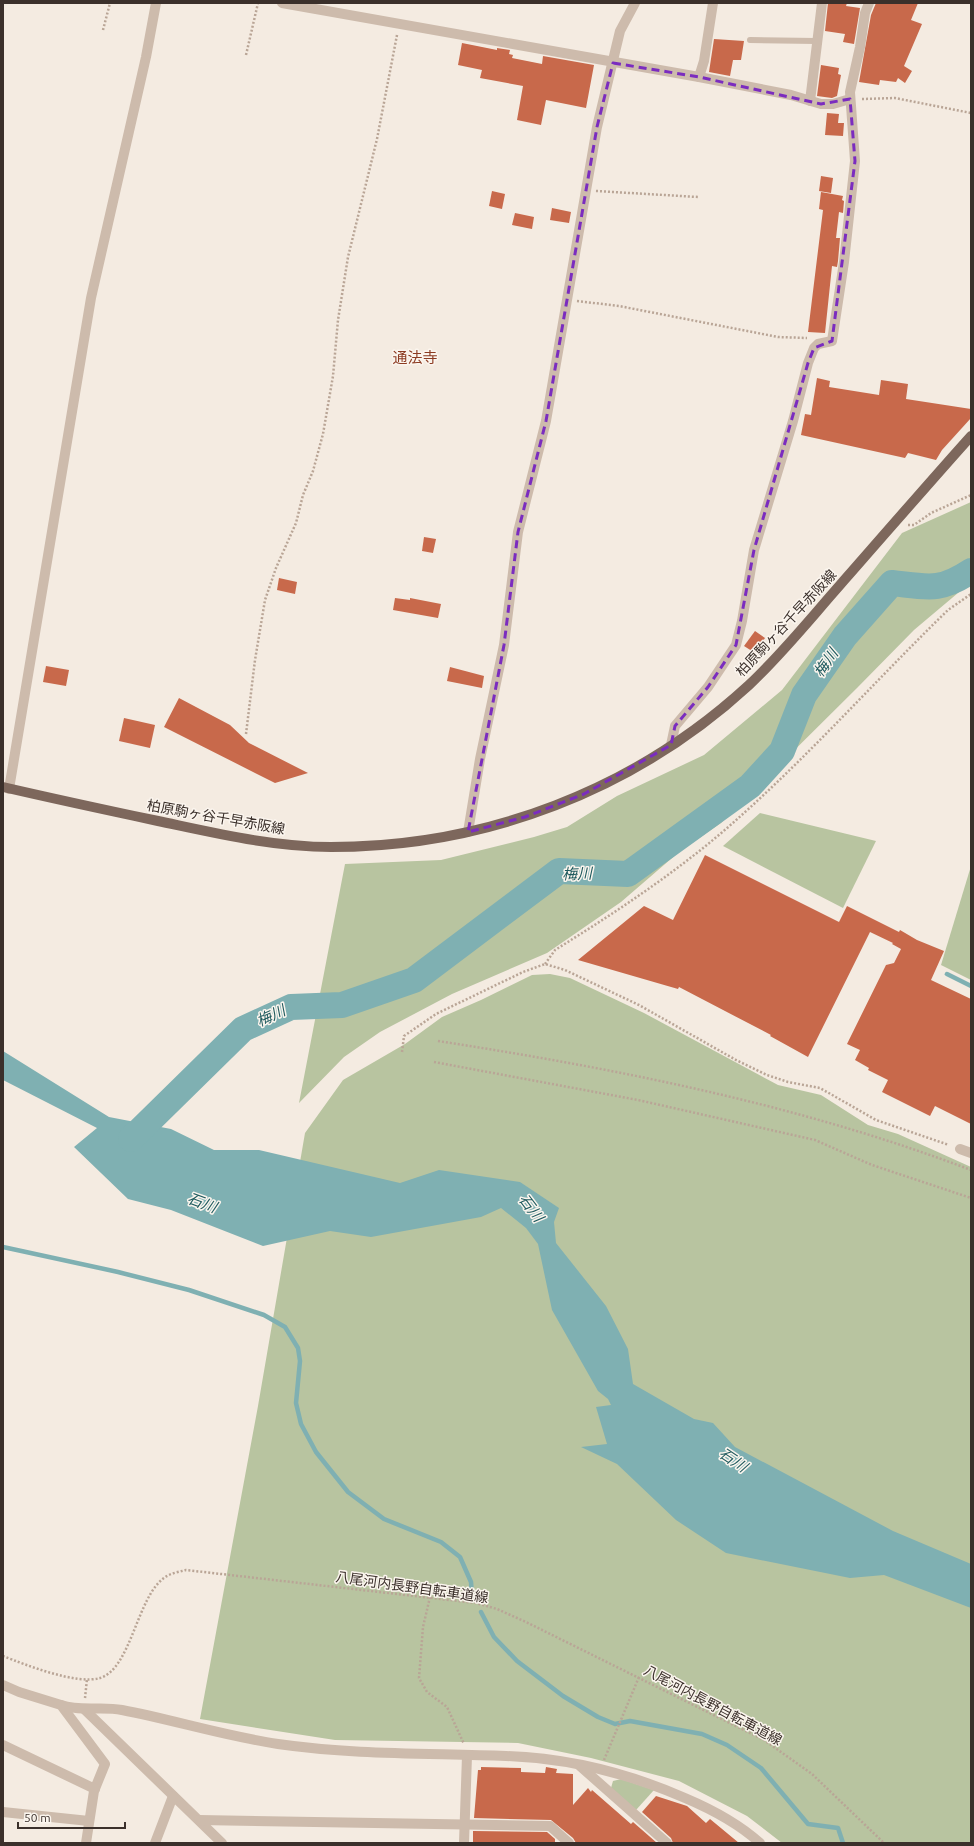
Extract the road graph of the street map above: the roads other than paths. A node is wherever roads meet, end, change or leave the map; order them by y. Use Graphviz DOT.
graph roads {
  1 [pos="156,3"];
  2 [pos="282,3"];
  3 [pos="635,3"];
  4 [pos="713,3"];
  5 [pos="822,3"];
  6 [pos="869,3"];
  7 [pos="750,40"];
  8 [pos="816,41"];
  9 [pos="613,63"];
  10 [pos="699,77"];
  11 [pos="850,99"];
  12 [pos="810,101"];
  13 [pos="971,436"];
  14 [pos="671,745"];
  15 [pos="6,788"];
  16 [pos="468,832"];
  17 [pos="960,1149"];
  18 [pos="971,1154"];
  19 [pos="3,1685"];
  20 [pos="61,1705"];
  21 [pos="84,1709"];
  22 [pos="3,1745"];
  23 [pos="467,1756"];
  24 [pos="580,1766"];
  25 [pos="95,1789"];
  26 [pos="173,1796"];
  27 [pos="3,1812"];
  28 [pos="199,1820"];
  29 [pos="89,1821"];
  30 [pos="465,1825"];
  31 [pos="86,1843"];
  32 [pos="155,1843"];
  33 [pos="222,1843"];
  34 [pos="464,1843"];
  35 [pos="569,1843"];
  36 [pos="667,1843"];
  37 [pos="760,1843"];
  1 -- 15 [label="street"];
  2 -- 9 [label="street"];
  3 -- 9 [label="street"];
  4 -- 10 [label="street"];
  5 -- 8 [label="street"];
  6 -- 11 [label="street"];
  7 -- 8 [label="lane"];
  8 -- 12 [label="street"];
  9 -- 10 [label="street"];
  9 -- 16 [label="street"];
  10 -- 12 [label="street"];
  11 -- 12 [label="street"];
  11 -- 14 [label="street"];
  13 -- 14 [label="main road, 柏原駒ヶ谷千早赤阪線"];
  14 -- 16 [label="main road, 柏原駒ヶ谷千早赤阪線"];
  15 -- 16 [label="main road, 柏原駒ヶ谷千早赤阪線"];
  17 -- 18 [label="street"];
  19 -- 20 [label="street"];
  20 -- 21 [label="street"];
  20 -- 25 [label="street"];
  21 -- 23 [label="street"];
  21 -- 26 [label="street"];
  22 -- 25 [label="street"];
  23 -- 24 [label="street"];
  23 -- 30 [label="street"];
  24 -- 36 [label="street"];
  24 -- 37 [label="street"];
  25 -- 29 [label="street"];
  26 -- 28 [label="street"];
  26 -- 32 [label="street"];
  27 -- 29 [label="street"];
  28 -- 30 [label="street"];
  28 -- 33 [label="street"];
  29 -- 31 [label="street"];
  30 -- 34 [label="street"];
  30 -- 35 [label="street"];
}
